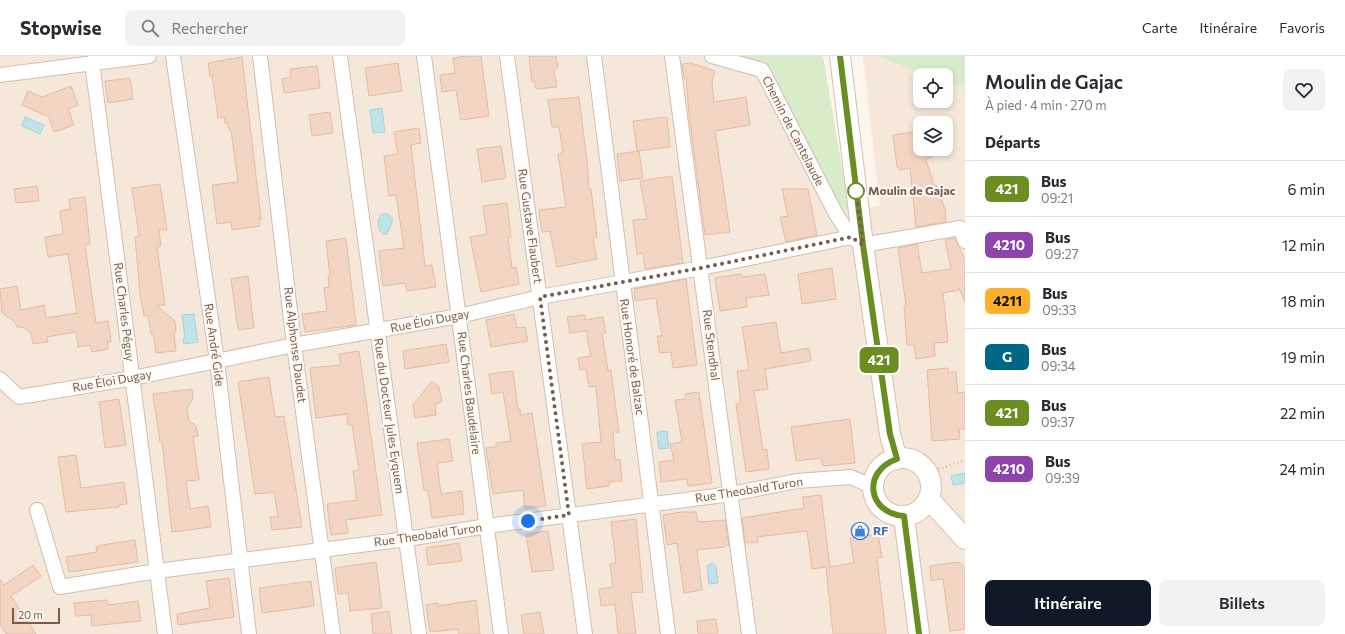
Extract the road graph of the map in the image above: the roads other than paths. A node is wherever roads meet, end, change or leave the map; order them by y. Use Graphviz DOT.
graph roads {
  1 [pos="149,56"];
  2 [pos="173,56"];
  3 [pos="260,56"];
  4 [pos="340,56"];
  5 [pos="424,56"];
  6 [pos="507,56"];
  7 [pos="594,56"];
  8 [pos="672,56"];
  9 [pos="712,56"];
  10 [pos="840,56"];
  11 [pos="92,62"];
  12 [pos="0,75"];
  13 [pos="857,241"];
  14 [pos="965,241"];
  15 [pos="701,268"];
  16 [pos="622,282"];
  17 [pos="540,297"];
  18 [pos="459,316"];
  19 [pos="377,331"];
  20 [pos="294,345"];
  21 [pos="217,361"];
  22 [pos="133,378"];
  23 [pos="0,379"];
  24 [pos="897,459"];
  25 [pos="873,487"];
  26 [pos="731,494"];
  27 [pos="929,499"];
  28 [pos="651,504"];
  29 [pos="37,510"];
  30 [pos="569,515"];
  31 [pos="904,516"];
  32 [pos="487,526"];
  33 [pos="407,539"];
  34 [pos="965,539"];
  35 [pos="321,549"];
  36 [pos="240,560"];
  37 [pos="157,571"];
  38 [pos="165,634"];
  39 [pos="249,634"];
  40 [pos="333,634"];
  41 [pos="419,634"];
  42 [pos="501,634"];
  43 [pos="584,634"];
  44 [pos="668,634"];
  45 [pos="749,634"];
  46 [pos="919,634"];
  1 -- 11 [label="street"];
  2 -- 21 [label="street, Rue André Gide"];
  3 -- 20 [label="street, Rue Alphonse Daudet"];
  4 -- 19 [label="street, Rue du Docteur Jules Eyquem"];
  5 -- 18 [label="street, Rue Charles Baudelaire"];
  6 -- 17 [label="street, Rue Gustave Flaubert"];
  7 -- 16 [label="street, Rue Honoré de Balzac"];
  8 -- 15 [label="street, Rue Stendhal"];
  9 -- 13 [label="street, Chemin de Cantelaude"];
  10 -- 13 [label="main road"];
  11 -- 12 [label="street"];
  11 -- 22 [label="street, Rue Charles Péguy"];
  13 -- 14 [label="street, Rue Éloi Dugay"];
  13 -- 15 [label="street, Rue Éloi Dugay"];
  13 -- 24 [label="main road"];
  15 -- 16 [label="street, Rue Éloi Dugay"];
  15 -- 26 [label="street, Rue Stendhal"];
  16 -- 17 [label="street, Rue Éloi Dugay"];
  16 -- 28 [label="street, Rue Honoré de Balzac"];
  17 -- 18 [label="street, Rue Éloi Dugay"];
  17 -- 30 [label="street, Rue Gustave Flaubert"];
  18 -- 19 [label="street, Rue Éloi Dugay"];
  18 -- 32 [label="street, Rue Charles Baudelaire"];
  19 -- 20 [label="street, Rue Éloi Dugay"];
  19 -- 33 [label="street, Rue du Docteur Jules Eyquem"];
  20 -- 21 [label="street, Rue Éloi Dugay"];
  20 -- 35 [label="street, Rue Alphonse Daudet"];
  21 -- 22 [label="street, Rue Éloi Dugay"];
  21 -- 36 [label="street, Rue André Gide"];
  22 -- 23 [label="street, Rue Éloi Dugay"];
  22 -- 37 [label="street, Rue Charles Péguy"];
  24 -- 25 [label="main road"];
  24 -- 27 [label="main road"];
  25 -- 26 [label="street, Rue Theobald Turon"];
  25 -- 31 [label="main road"];
  26 -- 28 [label="street, Rue Theobald Turon"];
  26 -- 45 [label="street, Rue Stendhal"];
  27 -- 31 [label="main road"];
  27 -- 34 [label="main road"];
  28 -- 30 [label="street, Rue Theobald Turon"];
  28 -- 44 [label="street, Rue Honoré de Balzac"];
  29 -- 37 [label="street, Rue Theobald Turon"];
  30 -- 32 [label="street, Rue Theobald Turon"];
  30 -- 43 [label="street, Rue Gustave Flaubert"];
  31 -- 46 [label="main road"];
  32 -- 33 [label="street, Rue Theobald Turon"];
  32 -- 42 [label="street, Rue Charles Baudelaire"];
  33 -- 35 [label="street, Rue Theobald Turon"];
  33 -- 41 [label="street, Rue du Docteur Jules Eyquem"];
  35 -- 36 [label="street, Rue Theobald Turon"];
  35 -- 40 [label="street, Rue Alphonse Daudet"];
  36 -- 37 [label="street, Rue Theobald Turon"];
  36 -- 39 [label="street, Rue André Gide"];
  37 -- 38 [label="street, Rue Charles Péguy"];
}
